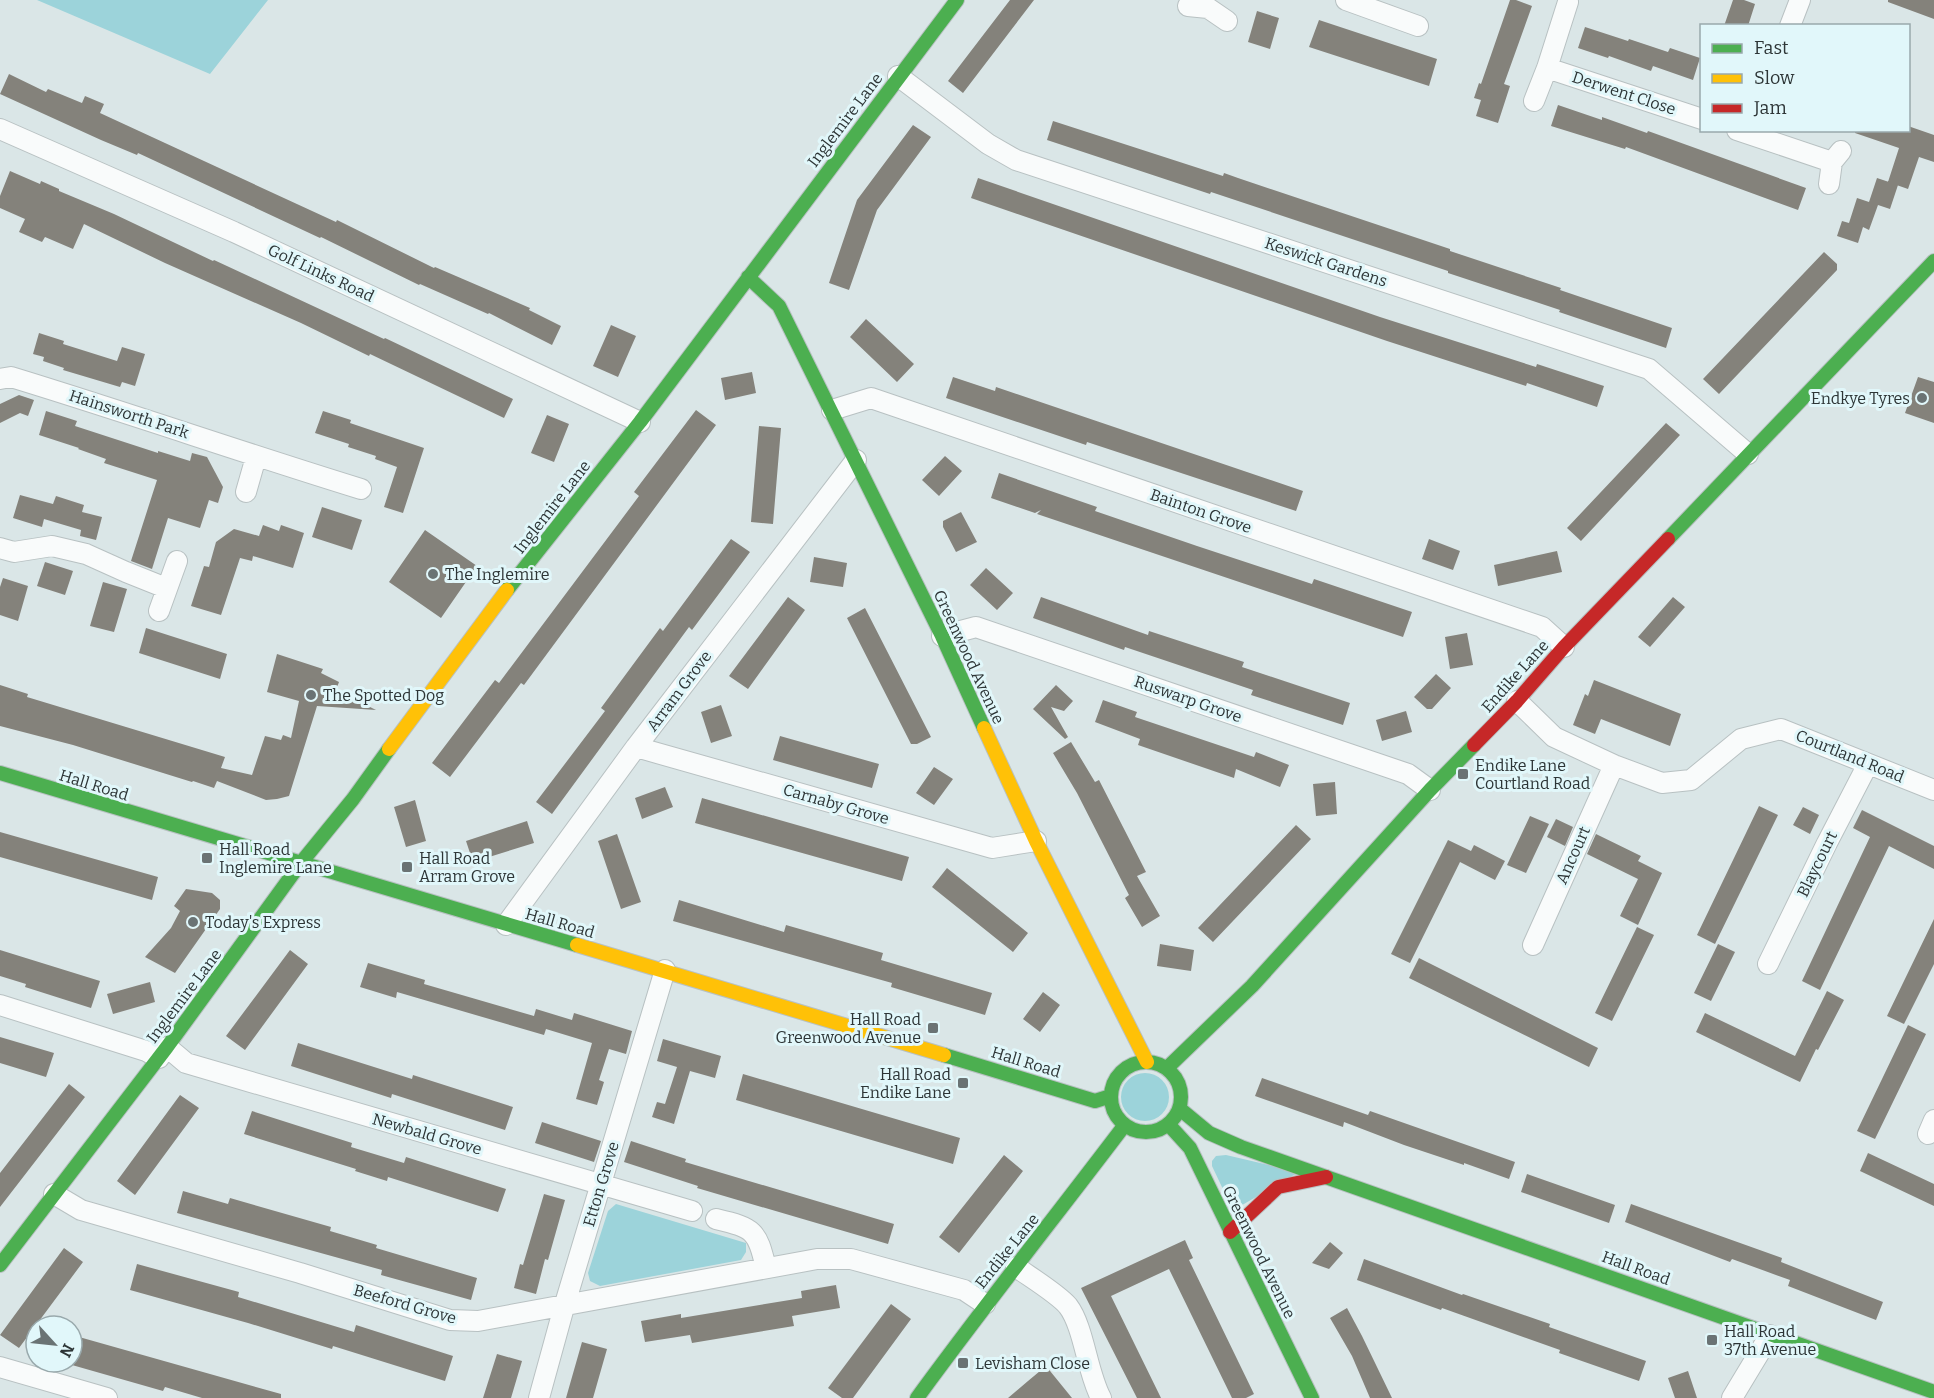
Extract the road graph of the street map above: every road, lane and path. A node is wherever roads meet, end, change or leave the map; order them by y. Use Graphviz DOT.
graph roads {
  1 [pos="957,0"];
  2 [pos="1347,0"];
  3 [pos="1800,0"];
  4 [pos="1568,2"];
  5 [pos="1202,5"];
  6 [pos="1379,6"];
  7 [pos="1227,21"];
  8 [pos="1791,24"];
  9 [pos="1418,26"];
  10 [pos="1547,68"];
  11 [pos="898,76"];
  12 [pos="1534,100"];
  13 [pos="1700,119"];
  14 [pos="0,129"];
  15 [pos="1744,132"];
  16 [pos="1829,184"];
  17 [pos="1934,261"];
  18 [pos="748,277"];
  19 [pos="0,379"];
  20 [pos="832,410"];
  21 [pos="640,422"];
  22 [pos="1748,454"];
  23 [pos="256,457"];
  24 [pos="856,460"];
  25 [pos="362,489"];
  26 [pos="246,492"];
  27 [pos="0,548"];
  28 [pos="177,561"];
  29 [pos="166,588"];
  30 [pos="159,611"];
  31 [pos="942,636"];
  32 [pos="1564,647"];
  33 [pos="1516,701"];
  34 [pos="636,747"];
  35 [pos="1868,764"];
  36 [pos="1614,765"];
  37 [pos="0,773"];
  38 [pos="1430,790"];
  39 [pos="1934,790"];
  40 [pos="1036,841"];
  41 [pos="300,864"];
  42 [pos="507,925"];
  43 [pos="1533,945"];
  44 [pos="1768,964"];
  45 [pos="665,970"];
  46 [pos="0,1005"];
  47 [pos="163,1053"];
  48 [pos="1147,1062"];
  49 [pos="1167,1068"];
  50 [pos="1111,1096"];
  51 [pos="1180,1109"];
  52 [pos="1169,1125"];
  53 [pos="1124,1126"];
  54 [pos="1326,1177"];
  55 [pos="600,1185"];
  56 [pos="54,1194"];
  57 [pos="692,1211"];
  58 [pos="716,1219"];
  59 [pos="1230,1232"];
  60 [pos="0,1265"];
  61 [pos="1016,1267"];
  62 [pos="766,1268"];
  63 [pos="985,1304"];
  64 [pos="564,1307"];
  65 [pos="1770,1335"];
  66 [pos="0,1367"];
  67 [pos="1934,1392"];
  68 [pos="107,1398"];
  69 [pos="539,1398"];
  70 [pos="917,1398"];
  71 [pos="1101,1398"];
  72 [pos="1312,1398"];
  73 [pos="1732,1398"];
  1 -- 11 [label="street, Inglemire Lane"];
  2 -- 6 [label="street"];
  3 -- 8 [label="street"];
  4 -- 10 [label="street"];
  5 -- 7 [label="street"];
  6 -- 9 [label="street"];
  10 -- 12 [label="street"];
  10 -- 13 [label="street, Derwent Close"];
  11 -- 18 [label="street, Inglemire Lane"];
  11 -- 22 [label="street, Keswick Gardens"];
  14 -- 21 [label="street, Golf Links Road"];
  15 -- 16 [label="street"];
  17 -- 22 [label="street, Endike Lane"];
  18 -- 20 [label="street, Greenwood Avenue"];
  18 -- 21 [label="street, Inglemire Lane"];
  19 -- 23 [label="street, Hainsworth Park"];
  20 -- 24 [label="street, Greenwood Avenue"];
  20 -- 32 [label="street, Bainton Grove"];
  21 -- 41 [label="street, Inglemire Lane"];
  22 -- 32 [label="street, Endike Lane"];
  23 -- 25 [label="street, Hainsworth Park"];
  23 -- 26 [label="street"];
  24 -- 31 [label="street, Greenwood Avenue"];
  24 -- 34 [label="street, Arram Grove"];
  27 -- 29 [label="street"];
  28 -- 29 [label="street"];
  29 -- 30 [label="street"];
  31 -- 38 [label="street, Ruswarp Grove"];
  31 -- 40 [label="street, Greenwood Avenue"];
  32 -- 33 [label="street, Endike Lane"];
  33 -- 36 [label="street, Courtland Road"];
  33 -- 38 [label="street, Endike Lane"];
  34 -- 40 [label="street, Carnaby Grove"];
  34 -- 42 [label="street, Arram Grove"];
  35 -- 36 [label="street, Courtland Road"];
  35 -- 39 [label="street, Courtland Road"];
  35 -- 44 [label="street, Blaycourt"];
  36 -- 43 [label="street, Ancourt"];
  37 -- 41 [label="street, Hall Road"];
  38 -- 49 [label="street, Endike Lane"];
  40 -- 48 [label="street, Greenwood Avenue"];
  41 -- 42 [label="street, Hall Road"];
  41 -- 47 [label="street, Inglemire Lane"];
  42 -- 45 [label="street, Hall Road"];
  45 -- 50 [label="street, Hall Road"];
  45 -- 55 [label="street, Etton Grove"];
  46 -- 47 [label="street, Newbald Grove"];
  47 -- 55 [label="street, Newbald Grove"];
  47 -- 56 [label="street, Inglemire Lane"];
  48 -- 49 [label="street"];
  48 -- 50 [label="street"];
  49 -- 51 [label="street"];
  50 -- 53 [label="street"];
  51 -- 52 [label="street"];
  51 -- 54 [label="street, Hall Road"];
  52 -- 53 [label="street"];
  52 -- 59 [label="street, Greenwood Avenue"];
  53 -- 61 [label="street, Endike Lane"];
  54 -- 59 [label="street, Hall Road"];
  54 -- 65 [label="street, Hall Road"];
  55 -- 57 [label="street, Newbald Grove"];
  55 -- 64 [label="street, Etton Grove"];
  56 -- 60 [label="street, Inglemire Lane"];
  56 -- 64 [label="street, Beeford Grove"];
  58 -- 62 [label="street"];
  59 -- 72 [label="street, Greenwood Avenue"];
  61 -- 63 [label="street, Endike Lane"];
  61 -- 71 [label="street"];
  62 -- 63 [label="street"];
  62 -- 64 [label="street, Beeford Grove"];
  63 -- 70 [label="street, Endike Lane"];
  64 -- 69 [label="street, Etton Grove"];
  65 -- 67 [label="street, Hall Road"];
  65 -- 73 [label="street"];
  66 -- 68 [label="street"];
}
